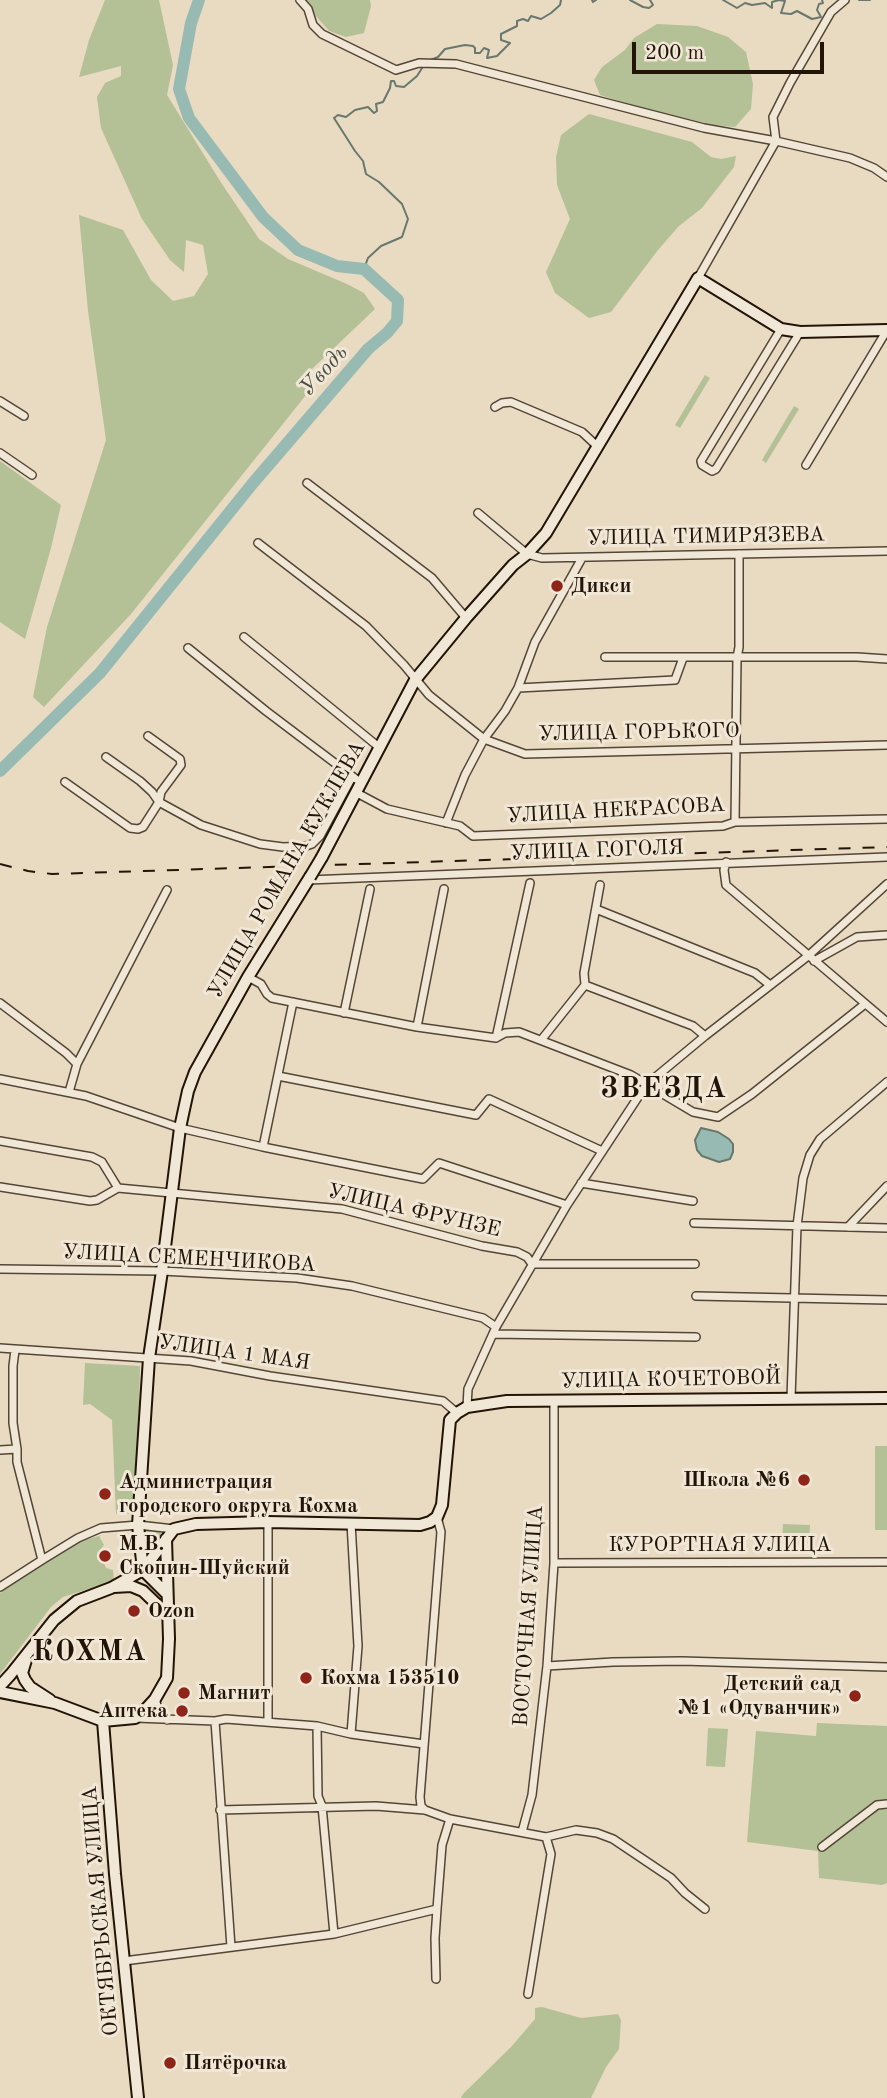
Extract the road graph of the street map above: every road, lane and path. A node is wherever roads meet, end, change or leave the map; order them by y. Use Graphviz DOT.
graph roads {
  1 [pos="300,0"];
  2 [pos="845,0"];
  3 [pos="776,141"];
  4 [pos="887,177"];
  5 [pos="698,278"];
  6 [pos="781,329"];
  7 [pos="887,330"];
  8 [pos="800,332"];
  9 [pos="760,363"];
  10 [pos="775,372"];
  11 [pos="0,401"];
  12 [pos="737,401"];
  13 [pos="495,407"];
  14 [pos="752,410"];
  15 [pos="24,416"];
  16 [pos="713,441"];
  17 [pos="597,446"];
  18 [pos="728,450"];
  19 [pos="0,453"];
  20 [pos="806,465"];
  21 [pos="32,475"];
  22 [pos="307,483"];
  23 [pos="478,513"];
  24 [pos="258,543"];
  25 [pos="887,551"];
  26 [pos="527,554"];
  27 [pos="739,554"];
  28 [pos="582,558"];
  29 [pos="466,618"];
  30 [pos="244,637"];
  31 [pos="188,648"];
  32 [pos="605,657"];
  33 [pos="683,658"];
  34 [pos="737,658"];
  35 [pos="887,659"];
  36 [pos="415,680"];
  37 [pos="518,688"];
  38 [pos="148,736"];
  39 [pos="484,740"];
  40 [pos="887,745"];
  41 [pos="380,748"];
  42 [pos="736,749"];
  43 [pos="106,757"];
  44 [pos="65,782"];
  45 [pos="357,784"];
  46 [pos="159,802"];
  47 [pos="887,819"];
  48 [pos="735,822"];
  49 [pos="446,823"];
  50 [pos="887,857"];
  51 [pos="726,862"];
  52 [pos="309,879"];
  53 [pos="530,883"];
  54 [pos="887,884"];
  55 [pos="600,885"];
  56 [pos="370,889"];
  57 [pos="444,889"];
  58 [pos="167,890"];
  59 [pos="596,909"];
  60 [pos="887,935"];
  61 [pos="811,958"];
  62 [pos="247,977"];
  63 [pos="584,985"];
  64 [pos="770,985"];
  65 [pos="293,1002"];
  66 [pos="0,1003"];
  67 [pos="865,1004"];
  68 [pos="344,1013"];
  69 [pos="887,1022"];
  70 [pos="417,1027"];
  71 [pos="705,1035"];
  72 [pos="496,1038"];
  73 [pos="542,1039"];
  74 [pos="77,1064"];
  75 [pos="278,1076"];
  76 [pos="0,1079"];
  77 [pos="887,1082"];
  78 [pos="646,1085"];
  79 [pos="69,1092"];
  80 [pos="180,1128"];
  81 [pos="0,1141"];
  82 [pos="263,1147"];
  83 [pos="602,1152"];
  84 [pos="581,1184"];
  85 [pos="887,1186"];
  86 [pos="0,1187"];
  87 [pos="118,1188"];
  88 [pos="172,1194"];
  89 [pos="693,1201"];
  90 [pos="567,1205"];
  91 [pos="694,1223"];
  92 [pos="797,1226"];
  93 [pos="848,1227"];
  94 [pos="887,1228"];
  95 [pos="533,1264"];
  96 [pos="695,1264"];
  97 [pos="0,1269"];
  98 [pos="162,1271"];
  99 [pos="696,1296"];
  100 [pos="794,1298"];
  101 [pos="887,1300"];
  102 [pos="494,1330"];
  103 [pos="696,1337"];
  104 [pos="0,1348"];
  105 [pos="15,1350"];
  106 [pos="149,1358"];
  107 [pos="791,1398"];
  108 [pos="887,1398"];
  109 [pos="554,1401"];
  110 [pos="462,1410"];
  111 [pos="18,1449"];
  112 [pos="0,1450"];
  113 [pos="437,1517"];
  114 [pos="268,1522"];
  115 [pos="351,1523"];
  116 [pos="138,1525"];
  117 [pos="174,1529"];
  118 [pos="166,1539"];
  119 [pos="42,1560"];
  120 [pos="887,1562"];
  121 [pos="554,1563"];
  122 [pos="143,1570"];
  123 [pos="0,1587"];
  124 [pos="111,1588"];
  125 [pos="167,1594"];
  126 [pos="168,1615"];
  127 [pos="28,1654"];
  128 [pos="547,1666"];
  129 [pos="887,1667"];
  130 [pos="0,1686"];
  131 [pos="0,1692"];
  132 [pos="155,1699"];
  133 [pos="55,1703"];
  134 [pos="135,1718"];
  135 [pos="103,1721"];
  136 [pos="168,1721"];
  137 [pos="215,1721"];
  138 [pos="268,1722"];
  139 [pos="317,1726"];
  140 [pos="351,1734"];
  141 [pos="424,1744"];
  142 [pos="887,1804"];
  143 [pos="322,1806"];
  144 [pos="220,1810"];
  145 [pos="425,1810"];
  146 [pos="450,1819"];
  147 [pos="522,1832"];
  148 [pos="546,1837"];
  149 [pos="822,1847"];
  150 [pos="437,1909"];
  151 [pos="705,1909"];
  152 [pos="334,1934"];
  153 [pos="232,1947"];
  154 [pos="124,1961"];
  155 [pos="436,1979"];
  156 [pos="528,1994"];
  157 [pos="138,2098"];
  1 -- 3 [label="street"];
  2 -- 3 [label="street"];
  3 -- 4 [label="street"];
  3 -- 5 [label="street"];
  5 -- 6 [label="street"];
  5 -- 17 [label="street, УЛИЦА РОМАНА КУКЛЕВА"];
  6 -- 8 [label="street"];
  6 -- 9 [label="street"];
  7 -- 8 [label="street"];
  7 -- 20 [label="street"];
  8 -- 10 [label="street"];
  9 -- 10 [label="street"];
  9 -- 12 [label="street"];
  10 -- 14 [label="street"];
  11 -- 15 [label="street"];
  12 -- 14 [label="street"];
  12 -- 16 [label="street"];
  13 -- 17 [label="street"];
  14 -- 18 [label="street"];
  16 -- 18 [label="street"];
  16 -- 18 [label="street"];
  17 -- 26 [label="street, УЛИЦА РОМАНА КУКЛЕВА"];
  19 -- 21 [label="street"];
  22 -- 29 [label="street"];
  23 -- 26 [label="street"];
  24 -- 36 [label="street, УЛИЦА ГОРЬКОГО"];
  25 -- 27 [label="street, УЛИЦА ТИМИРЯЗЕВА"];
  26 -- 28 [label="street, УЛИЦА ТИМИРЯЗЕВА"];
  26 -- 29 [label="street, УЛИЦА РОМАНА КУКЛЕВА"];
  27 -- 28 [label="street, УЛИЦА ТИМИРЯЗЕВА"];
  27 -- 34 [label="street"];
  28 -- 37 [label="street"];
  29 -- 36 [label="street, УЛИЦА РОМАНА КУКЛЕВА"];
  30 -- 41 [label="street"];
  31 -- 45 [label="street, УЛИЦА НЕКРАСОВА"];
  32 -- 33 [label="street"];
  33 -- 34 [label="street"];
  33 -- 37 [label="street"];
  34 -- 35 [label="street"];
  34 -- 42 [label="street"];
  36 -- 39 [label="street, УЛИЦА ГОРЬКОГО"];
  36 -- 41 [label="street, УЛИЦА РОМАНА КУКЛЕВА"];
  37 -- 39 [label="street"];
  38 -- 46 [label="street"];
  39 -- 42 [label="street, УЛИЦА ГОРЬКОГО"];
  39 -- 49 [label="street"];
  40 -- 42 [label="street, УЛИЦА ГОРЬКОГО"];
  41 -- 45 [label="street, УЛИЦА РОМАНА КУКЛЕВА"];
  42 -- 48 [label="street"];
  43 -- 46 [label="street"];
  44 -- 46 [label="street"];
  45 -- 46 [label="street"];
  45 -- 49 [label="street, УЛИЦА НЕКРАСОВА"];
  45 -- 52 [label="street, УЛИЦА РОМАНА КУКЛЕВА, bridge"];
  47 -- 48 [label="street, УЛИЦА НЕКРАСОВА"];
  48 -- 49 [label="street, УЛИЦА НЕКРАСОВА"];
  50 -- 51 [label="street, УЛИЦА ГОГОЛЯ"];
  51 -- 52 [label="street, УЛИЦА ГОГОЛЯ"];
  51 -- 61 [label="street"];
  52 -- 62 [label="street, УЛИЦА РОМАНА КУКЛЕВА"];
  53 -- 72 [label="street"];
  54 -- 61 [label="street"];
  55 -- 59 [label="street"];
  56 -- 68 [label="street"];
  57 -- 70 [label="street"];
  58 -- 74 [label="street"];
  59 -- 63 [label="street"];
  59 -- 64 [label="street"];
  60 -- 61 [label="street"];
  61 -- 64 [label="street"];
  61 -- 67 [label="street"];
  62 -- 65 [label="street"];
  62 -- 80 [label="street, УЛИЦА РОМАНА КУКЛЕВА"];
  63 -- 71 [label="street"];
  63 -- 73 [label="street"];
  64 -- 71 [label="street"];
  65 -- 68 [label="street"];
  65 -- 75 [label="street"];
  66 -- 74 [label="street"];
  67 -- 69 [label="street"];
  67 -- 78 [label="street"];
  68 -- 70 [label="street"];
  70 -- 72 [label="street"];
  71 -- 78 [label="street"];
  72 -- 73 [label="street"];
  73 -- 78 [label="street"];
  74 -- 79 [label="street"];
  75 -- 82 [label="street"];
  75 -- 83 [label="street"];
  76 -- 79 [label="street"];
  77 -- 92 [label="street"];
  78 -- 83 [label="street"];
  79 -- 80 [label="street"];
  80 -- 82 [label="street"];
  80 -- 88 [label="street, УЛИЦА РОМАНА КУКЛЕВА"];
  81 -- 87 [label="street"];
  82 -- 90 [label="street"];
  83 -- 84 [label="street"];
  84 -- 89 [label="street"];
  84 -- 90 [label="street"];
  85 -- 93 [label="street"];
  86 -- 87 [label="street, УЛИЦА ФРУНЗЕ"];
  87 -- 88 [label="street, УЛИЦА ФРУНЗЕ"];
  88 -- 95 [label="street, УЛИЦА ФРУНЗЕ"];
  88 -- 98 [label="street, УЛИЦА РОМАНА КУКЛЕВА"];
  90 -- 95 [label="street"];
  91 -- 92 [label="street"];
  92 -- 93 [label="street"];
  92 -- 100 [label="street"];
  93 -- 94 [label="street"];
  95 -- 96 [label="street, УЛИЦА ФРУНЗЕ"];
  95 -- 102 [label="street"];
  97 -- 98 [label="street, УЛИЦА СЕМЕНЧИКОВА"];
  98 -- 102 [label="street, УЛИЦА СЕМЕНЧИКОВА"];
  98 -- 106 [label="street, УЛИЦА РОМАНА КУКЛЕВА"];
  99 -- 100 [label="street"];
  100 -- 101 [label="street"];
  100 -- 107 [label="street"];
  102 -- 103 [label="street, УЛИЦА СЕМЕНЧИКОВА"];
  102 -- 110 [label="street"];
  104 -- 105 [label="street, УЛИЦА 1 МАЯ"];
  105 -- 106 [label="street, УЛИЦА 1 МАЯ"];
  105 -- 111 [label="street"];
  106 -- 110 [label="street, УЛИЦА 1 МАЯ"];
  106 -- 116 [label="street, УЛИЦА РОМАНА КУКЛЕВА"];
  107 -- 108 [label="street, УЛИЦА КОЧЕТОВОЙ"];
  107 -- 109 [label="street, УЛИЦА КОЧЕТОВОЙ"];
  109 -- 110 [label="street, УЛИЦА КОЧЕТОВОЙ"];
  109 -- 121 [label="street, ВОСТОЧНАЯ УЛИЦА"];
  110 -- 113 [label="street"];
  111 -- 112 [label="street"];
  111 -- 119 [label="street"];
  113 -- 115 [label="street"];
  113 -- 141 [label="street"];
  114 -- 115 [label="street"];
  114 -- 117 [label="street"];
  114 -- 138 [label="street"];
  115 -- 140 [label="street"];
  116 -- 117 [label="street"];
  116 -- 119 [label="street"];
  116 -- 122 [label="street, УЛИЦА РОМАНА КУКЛЕВА"];
  117 -- 118 [label="street"];
  118 -- 122 [label="street"];
  118 -- 125 [label="street"];
  119 -- 123 [label="street"];
  120 -- 121 [label="street, КУРОРТНАЯ УЛИЦА"];
  121 -- 128 [label="street, ВОСТОЧНАЯ УЛИЦА"];
  122 -- 124 [label="street"];
  122 -- 125 [label="street"];
  124 -- 126 [label="street"];
  124 -- 127 [label="street"];
  125 -- 126 [label="street"];
  126 -- 132 [label="street"];
  127 -- 130 [label="street"];
  127 -- 133 [label="street"];
  128 -- 129 [label="street"];
  128 -- 147 [label="street, ВОСТОЧНАЯ УЛИЦА"];
  131 -- 133 [label="street"];
  132 -- 134 [label="street"];
  132 -- 136 [label="street"];
  133 -- 135 [label="street"];
  134 -- 135 [label="street"];
  134 -- 136 [label="street"];
  135 -- 154 [label="street, ОКТЯБРЬСКАЯ УЛИЦА"];
  136 -- 137 [label="street"];
  137 -- 138 [label="street"];
  137 -- 144 [label="street"];
  138 -- 139 [label="street"];
  139 -- 140 [label="street"];
  139 -- 143 [label="street"];
  140 -- 141 [label="street"];
  141 -- 145 [label="street"];
  142 -- 149 [label="street"];
  143 -- 144 [label="street"];
  143 -- 145 [label="street"];
  143 -- 152 [label="street"];
  144 -- 153 [label="street"];
  145 -- 146 [label="street"];
  146 -- 147 [label="street"];
  146 -- 150 [label="street"];
  147 -- 148 [label="street"];
  148 -- 151 [label="street"];
  148 -- 156 [label="street"];
  150 -- 152 [label="street"];
  150 -- 155 [label="street"];
  152 -- 153 [label="street"];
  153 -- 154 [label="street"];
  154 -- 157 [label="street, ОКТЯБРЬСКАЯ УЛИЦА"];
}
